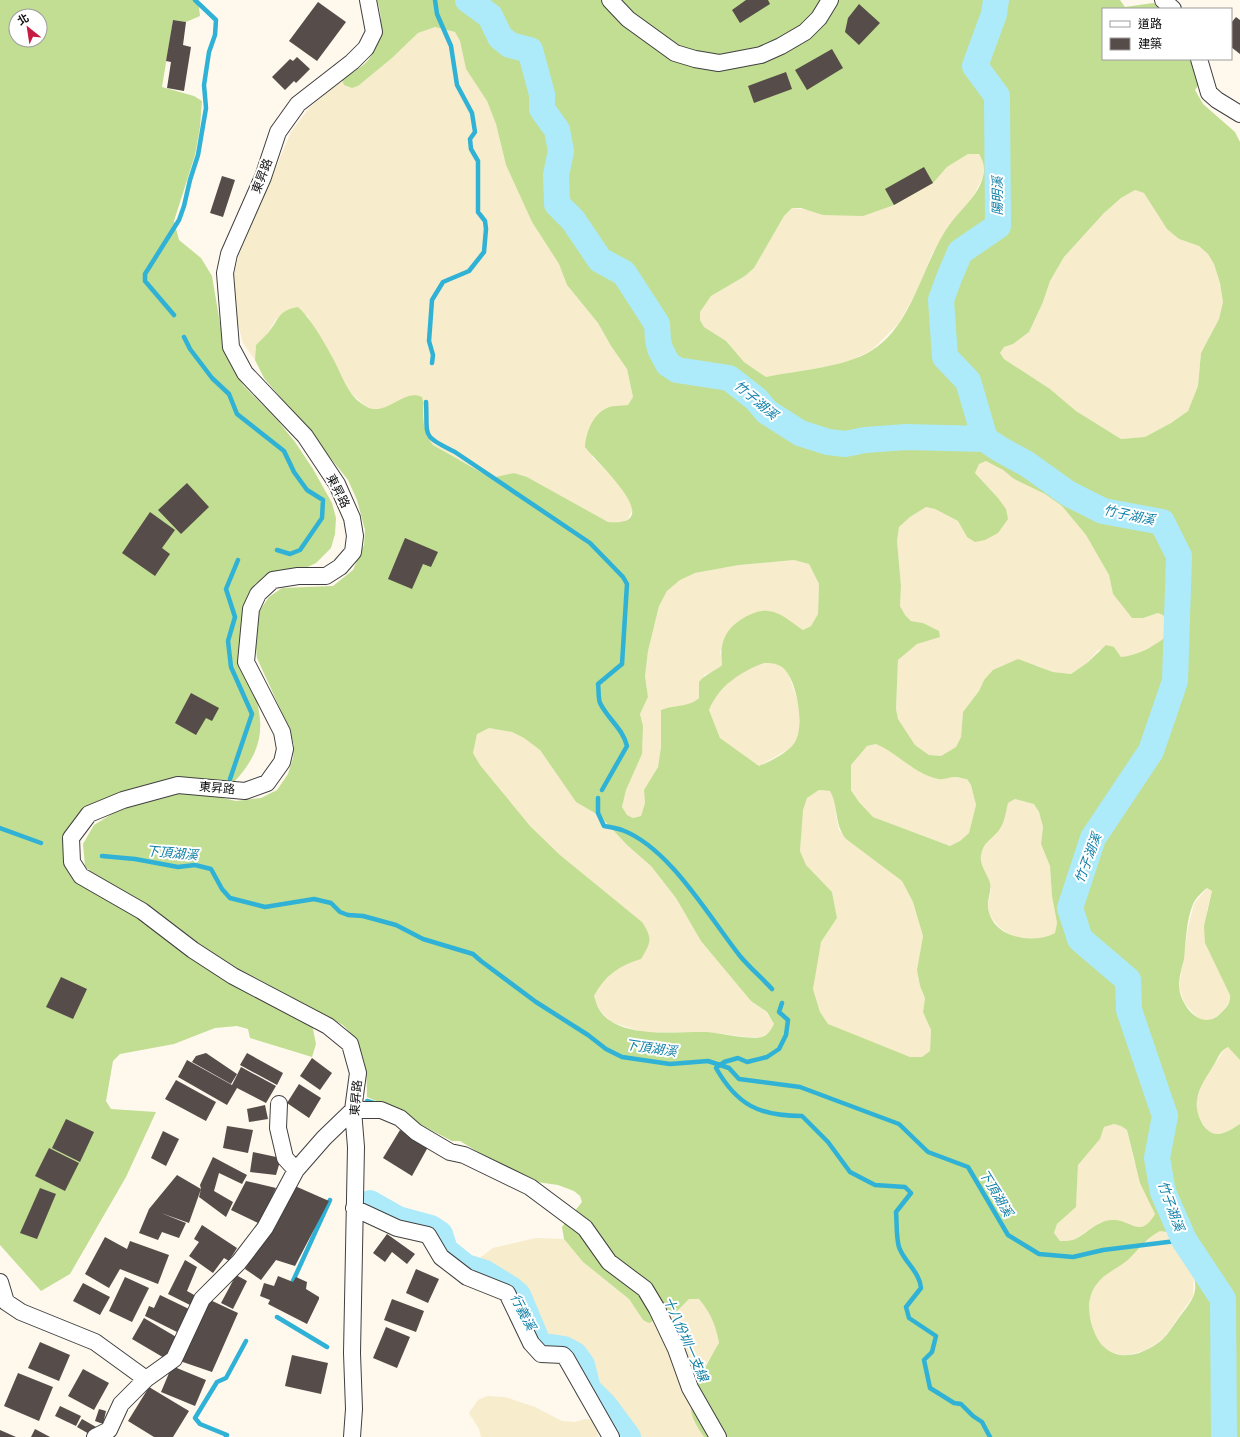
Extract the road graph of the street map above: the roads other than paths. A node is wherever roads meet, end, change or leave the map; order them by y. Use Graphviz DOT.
graph roads {
  1 [pos="368,0"];
  2 [pos="610,0"];
  3 [pos="830,0"];
  4 [pos="1163,0"];
  5 [pos="1173,8"];
  6 [pos="1199,60"];
  7 [pos="1240,114"];
  8 [pos="279,1104"];
  9 [pos="353,1110"];
  10 [pos="296,1170"];
  11 [pos="354,1208"];
  12 [pos="0,1282"];
  13 [pos="146,1379"];
  14 [pos="95,1437"];
  15 [pos="352,1437"];
  16 [pos="611,1437"];
  17 [pos="718,1437"];
  1 -- 9 [label="street, 東昇路"];
  2 -- 3 [label="street"];
  4 -- 5 [label="street"];
  6 -- 7 [label="street"];
  8 -- 10 [label="street"];
  9 -- 10 [label="street"];
  9 -- 11 [label="street, 東昇路"];
  9 -- 17 [label="street"];
  10 -- 13 [label="street"];
  11 -- 15 [label="street, 東昇路"];
  11 -- 16 [label="street"];
  12 -- 13 [label="street"];
  13 -- 14 [label="street"];
}
